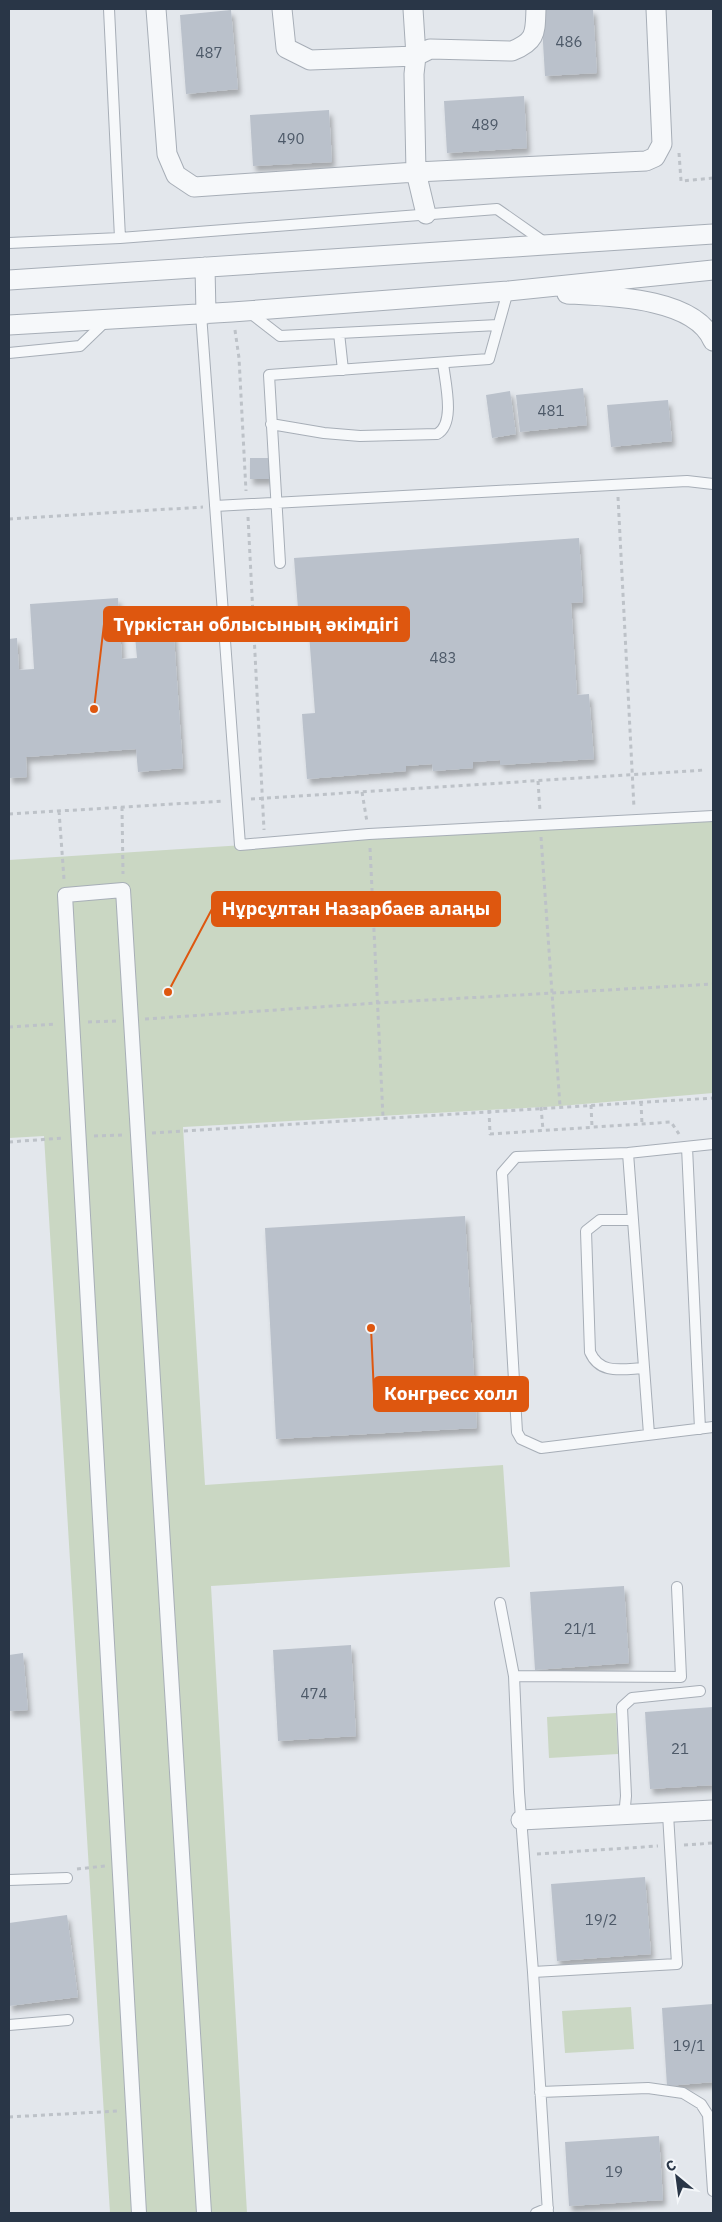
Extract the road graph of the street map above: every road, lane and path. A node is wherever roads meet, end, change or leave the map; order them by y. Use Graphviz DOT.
graph roads {
  1 [pos="109,9"];
  2 [pos="156,9"];
  3 [pos="282,9"];
  4 [pos="413,9"];
  5 [pos="536,9"];
  6 [pos="656,9"];
  7 [pos="416,56"];
  8 [pos="416,172"];
  9 [pos="713,178"];
  10 [pos="681,180"];
  11 [pos="426,214"];
  12 [pos="713,234"];
  13 [pos="120,238"];
  14 [pos="9,242"];
  15 [pos="548,245"];
  16 [pos="206,267"];
  17 [pos="713,270"];
  18 [pos="9,280"];
  19 [pos="508,291"];
  20 [pos="240,312"];
  21 [pos="204,314"];
  22 [pos="107,319"];
  23 [pos="9,325"];
  24 [pos="498,325"];
  25 [pos="339,333"];
  26 [pos="713,341"];
  27 [pos="9,353"];
  28 [pos="443,363"];
  29 [pos="343,370"];
  30 [pos="271,424"];
  31 [pos="713,484"];
  32 [pos="618,485"];
  33 [pos="277,503"];
  34 [pos="247,505"];
  35 [pos="215,506"];
  36 [pos="9,519"];
  37 [pos="280,563"];
  38 [pos="704,770"];
  39 [pos="633,775"];
  40 [pos="538,781"];
  41 [pos="362,792"];
  42 [pos="262,798"];
  43 [pos="237,800"];
  44 [pos="122,807"];
  45 [pos="59,811"];
  46 [pos="9,814"];
  47 [pos="713,816"];
  48 [pos="635,821"];
  49 [pos="540,824"];
  50 [pos="369,834"];
  51 [pos="264,843"];
  52 [pos="123,890"];
  53 [pos="65,895"];
  54 [pos="713,984"];
  55 [pos="553,993"];
  56 [pos="377,1003"];
  57 [pos="131,1020"];
  58 [pos="72,1023"];
  59 [pos="9,1027"];
  60 [pos="713,1098"];
  61 [pos="641,1102"];
  62 [pos="592,1104"];
  63 [pos="560,1106"];
  64 [pos="541,1107"];
  65 [pos="489,1110"];
  66 [pos="383,1117"];
  67 [pos="642,1124"];
  68 [pos="592,1127"];
  69 [pos="543,1130"];
  70 [pos="138,1134"];
  71 [pos="79,1137"];
  72 [pos="9,1142"];
  73 [pos="713,1144"];
  74 [pos="686,1147"];
  75 [pos="628,1153"];
  76 [pos="632,1220"];
  77 [pos="644,1368"];
  78 [pos="713,1427"];
  79 [pos="700,1429"];
  80 [pos="649,1434"];
  81 [pos="677,1587"];
  82 [pos="500,1603"];
  83 [pos="514,1676"];
  84 [pos="700,1692"];
  85 [pos="713,1810"];
  86 [pos="668,1814"];
  87 [pos="624,1816"];
  88 [pos="521,1820"];
  89 [pos="713,1843"];
  90 [pos="670,1846"];
  91 [pos="524,1854"];
  92 [pos="67,1878"];
  93 [pos="9,1880"];
  94 [pos="533,1972"];
  95 [pos="68,2020"];
  96 [pos="9,2025"];
  97 [pos="540,2092"];
  98 [pos="133,2110"];
  99 [pos="9,2117"];
  100 [pos="713,2192"];
  101 [pos="548,2211"];
  102 [pos="139,2213"];
  103 [pos="204,2213"];
  104 [pos="536,2213"];
  1 -- 13 [label="lane"];
  2 -- 8 [label="street"];
  3 -- 7 [label="street"];
  4 -- 7 [label="street"];
  5 -- 7 [label="street"];
  6 -- 8 [label="street"];
  7 -- 8 [label="street"];
  8 -- 11 [label="street"];
  9 -- 10 [label="path"];
  11 -- 13 [label="lane"];
  11 -- 15 [label="lane"];
  12 -- 15 [label="street"];
  13 -- 14 [label="lane"];
  15 -- 16 [label="street"];
  16 -- 18 [label="street"];
  16 -- 21 [label="street"];
  17 -- 19 [label="street"];
  19 -- 20 [label="street"];
  19 -- 24 [label="lane"];
  19 -- 26 [label="street"];
  20 -- 21 [label="street"];
  20 -- 25 [label="lane"];
  20 -- 34 [label="path"];
  21 -- 22 [label="street"];
  21 -- 35 [label="lane"];
  22 -- 23 [label="street"];
  22 -- 27 [label="lane"];
  24 -- 25 [label="lane"];
  24 -- 28 [label="lane"];
  25 -- 29 [label="lane"];
  28 -- 29 [label="lane"];
  28 -- 30 [label="lane"];
  29 -- 30 [label="lane"];
  30 -- 33 [label="lane"];
  31 -- 32 [label="lane"];
  32 -- 33 [label="lane"];
  32 -- 39 [label="path"];
  33 -- 34 [label="lane"];
  33 -- 37 [label="lane"];
  34 -- 35 [label="lane"];
  34 -- 42 [label="path"];
  35 -- 36 [label="path"];
  35 -- 43 [label="lane"];
  38 -- 39 [label="path"];
  39 -- 40 [label="path"];
  39 -- 48 [label="path"];
  40 -- 41 [label="path"];
  40 -- 49 [label="path"];
  41 -- 42 [label="path"];
  41 -- 50 [label="path"];
  42 -- 43 [label="path"];
  42 -- 51 [label="path"];
  43 -- 44 [label="path"];
  43 -- 51 [label="lane"];
  44 -- 45 [label="path"];
  44 -- 52 [label="path"];
  45 -- 46 [label="path"];
  45 -- 53 [label="path"];
  47 -- 48 [label="lane"];
  48 -- 49 [label="lane"];
  49 -- 50 [label="lane"];
  49 -- 55 [label="path"];
  50 -- 51 [label="lane"];
  50 -- 56 [label="path"];
  52 -- 53 [label="street"];
  52 -- 57 [label="street"];
  53 -- 58 [label="street"];
  54 -- 55 [label="path"];
  55 -- 56 [label="path"];
  55 -- 63 [label="path"];
  56 -- 57 [label="path"];
  56 -- 66 [label="path"];
  57 -- 58 [label="path"];
  57 -- 70 [label="street"];
  58 -- 59 [label="path"];
  58 -- 71 [label="street"];
  60 -- 61 [label="path"];
  61 -- 62 [label="path"];
  61 -- 67 [label="path"];
  62 -- 63 [label="path"];
  62 -- 68 [label="path"];
  63 -- 64 [label="path"];
  64 -- 65 [label="path"];
  64 -- 69 [label="path"];
  65 -- 66 [label="path"];
  65 -- 69 [label="path"];
  66 -- 70 [label="path"];
  67 -- 68 [label="path"];
  67 -- 74 [label="path"];
  68 -- 69 [label="path"];
  70 -- 71 [label="path"];
  70 -- 103 [label="street"];
  71 -- 72 [label="path"];
  71 -- 98 [label="street"];
  73 -- 74 [label="lane"];
  74 -- 75 [label="lane"];
  74 -- 79 [label="lane"];
  75 -- 76 [label="lane"];
  75 -- 80 [label="lane"];
  76 -- 77 [label="lane"];
  76 -- 77 [label="lane"];
  77 -- 80 [label="lane"];
  78 -- 79 [label="lane"];
  79 -- 80 [label="lane"];
  81 -- 83 [label="lane"];
  82 -- 83 [label="lane"];
  83 -- 88 [label="lane"];
  84 -- 87 [label="lane"];
  85 -- 86 [label="street"];
  86 -- 87 [label="street"];
  86 -- 90 [label="lane"];
  87 -- 88 [label="street"];
  88 -- 91 [label="lane"];
  89 -- 90 [label="path"];
  90 -- 91 [label="path"];
  90 -- 94 [label="lane"];
  91 -- 94 [label="lane"];
  92 -- 93 [label="lane"];
  94 -- 97 [label="lane"];
  95 -- 96 [label="lane"];
  97 -- 100 [label="lane"];
  97 -- 101 [label="lane"];
  98 -- 99 [label="path"];
  98 -- 102 [label="street"];
  101 -- 104 [label="lane"];
}
